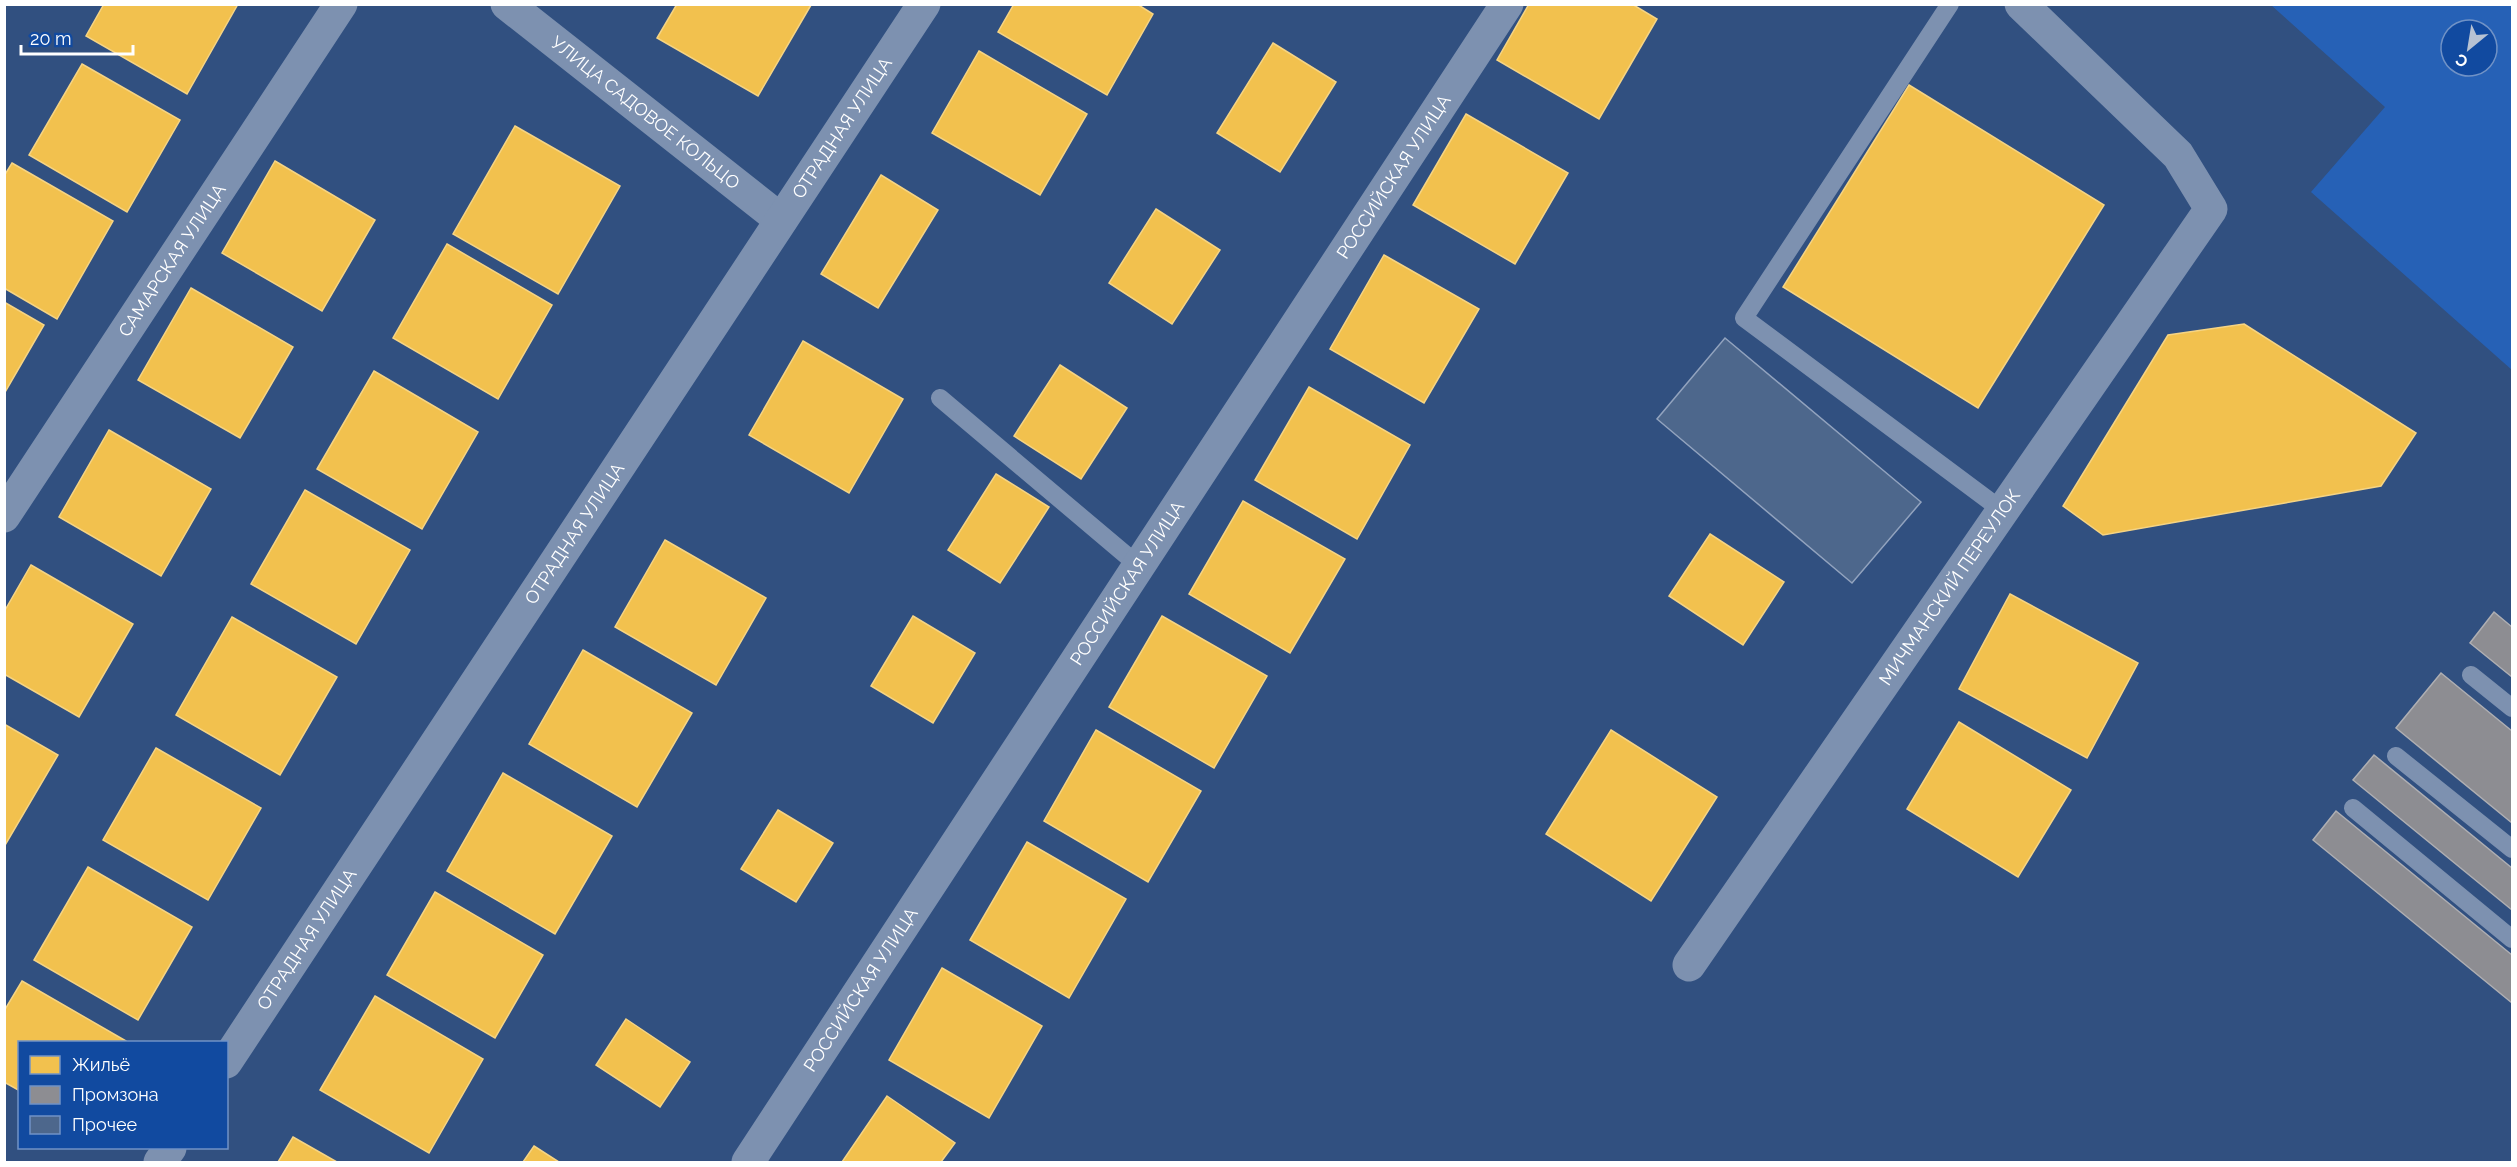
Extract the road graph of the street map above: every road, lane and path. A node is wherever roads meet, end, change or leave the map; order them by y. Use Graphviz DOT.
graph roads {
  1 [pos="341,4"];
  2 [pos="507,4"];
  3 [pos="924,4"];
  4 [pos="1507,4"];
  5 [pos="1950,4"];
  6 [pos="2021,4"];
  7 [pos="781,220"];
  8 [pos="940,399"];
  9 [pos="2002,511"];
  10 [pos="4,516"];
  11 [pos="1139,566"];
  12 [pos="2471,675"];
  13 [pos="2512,708"];
  14 [pos="2396,756"];
  15 [pos="2353,808"];
  16 [pos="2512,849"];
  17 [pos="2512,939"];
  18 [pos="1689,965"];
  19 [pos="228,1059"];
  20 [pos="169,1149"];
  21 [pos="160,1162"];
  22 [pos="748,1162"];
  1 -- 10 [label="street, САМАРСКАЯ УЛИЦА"];
  2 -- 7 [label="street, УЛИЦА САДОВОЕ КОЛЬЦО"];
  3 -- 7 [label="street, ОТРАДНАЯ УЛИЦА"];
  4 -- 11 [label="street, РОССИЙСКАЯ УЛИЦА"];
  5 -- 9 [label="lane"];
  6 -- 9 [label="street, МИЧМАНСКИЙ ПЕРЕУЛОК"];
  7 -- 19 [label="street, ОТРАДНАЯ УЛИЦА"];
  8 -- 11 [label="lane"];
  9 -- 18 [label="street, МИЧМАНСКИЙ ПЕРЕУЛОК"];
  11 -- 22 [label="street, РОССИЙСКАЯ УЛИЦА"];
  12 -- 13 [label="lane"];
  14 -- 16 [label="lane"];
  15 -- 17 [label="lane"];
  20 -- 21 [label="street"];
}
